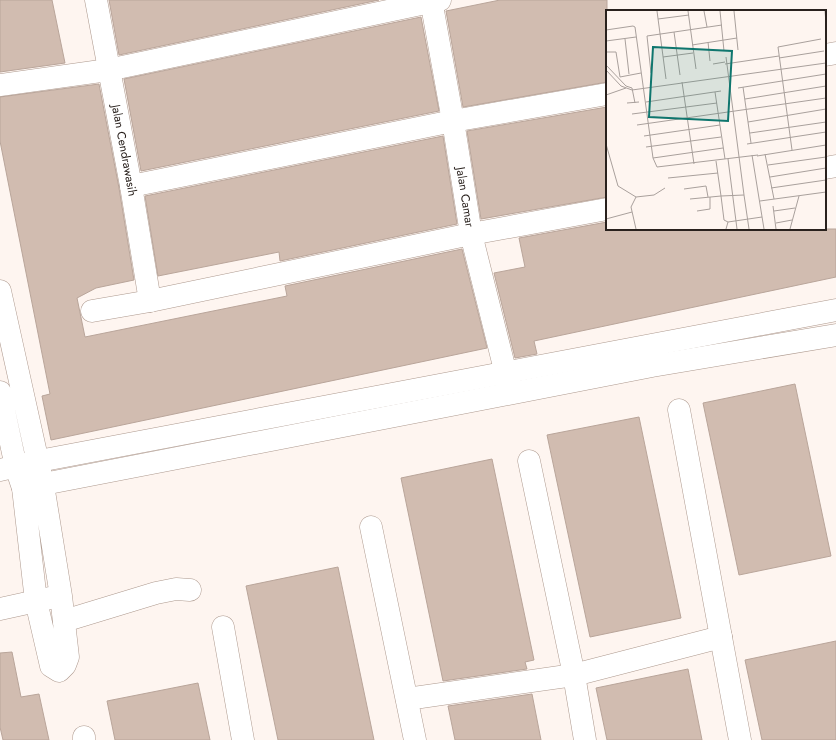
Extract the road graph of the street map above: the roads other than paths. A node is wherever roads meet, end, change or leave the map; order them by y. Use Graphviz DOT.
graph roads {
  1 [pos="96,0"];
  2 [pos="434,1"];
  3 [pos="836,53"];
  4 [pos="826,55"];
  5 [pos="108,70"];
  6 [pos="0,86"];
  7 [pos="606,94"];
  8 [pos="453,121"];
  9 [pos="836,166"];
  10 [pos="826,168"];
  11 [pos="131,186"];
  12 [pos="606,209"];
  13 [pos="471,234"];
  14 [pos="0,291"];
  15 [pos="150,301"];
  16 [pos="836,310"];
  17 [pos="92,311"];
  18 [pos="836,336"];
  19 [pos="508,382"];
  20 [pos="0,392"];
  21 [pos="679,410"];
  22 [pos="39,461"];
  23 [pos="530,461"];
  24 [pos="8,468"];
  25 [pos="33,487"];
  26 [pos="371,528"];
  27 [pos="190,590"];
  28 [pos="61,596"];
  29 [pos="36,601"];
  30 [pos="0,609"];
  31 [pos="64,621"];
  32 [pos="223,627"];
  33 [pos="721,637"];
  34 [pos="574,675"];
  35 [pos="407,700"];
  36 [pos="243,740"];
  37 [pos="415,740"];
  38 [pos="586,740"];
  39 [pos="740,740"];
  1 -- 5 [label="street, Jalan Cendrawasih"];
  2 -- 5 [label="street"];
  2 -- 8 [label="street, Jalan Camar"];
  3 -- 4 [label="street"];
  5 -- 6 [label="street"];
  5 -- 11 [label="street, Jalan Cendrawasih"];
  7 -- 8 [label="street"];
  8 -- 11 [label="street"];
  8 -- 13 [label="street, Jalan Camar"];
  9 -- 10 [label="street"];
  11 -- 15 [label="street, Jalan Cendrawasih"];
  12 -- 13 [label="street"];
  13 -- 15 [label="street"];
  13 -- 19 [label="street, Jalan Camar"];
  14 -- 22 [label="street"];
  15 -- 17 [label="street"];
  16 -- 19 [label="street"];
  18 -- 19 [label="street"];
  19 -- 22 [label="street"];
  19 -- 25 [label="street"];
  20 -- 24 [label="street"];
  21 -- 33 [label="street"];
  22 -- 24 [label="street"];
  22 -- 25 [label="street"];
  23 -- 34 [label="street"];
  24 -- 25 [label="street"];
  25 -- 28 [label="street"];
  25 -- 29 [label="street"];
  26 -- 35 [label="street"];
  27 -- 31 [label="street"];
  28 -- 29 [label="street"];
  28 -- 31 [label="street"];
  29 -- 30 [label="street"];
  29 -- 31 [label="street"];
  32 -- 36 [label="street"];
  33 -- 34 [label="street"];
  33 -- 39 [label="street"];
  34 -- 35 [label="street"];
  34 -- 38 [label="street"];
  35 -- 37 [label="street"];
}
